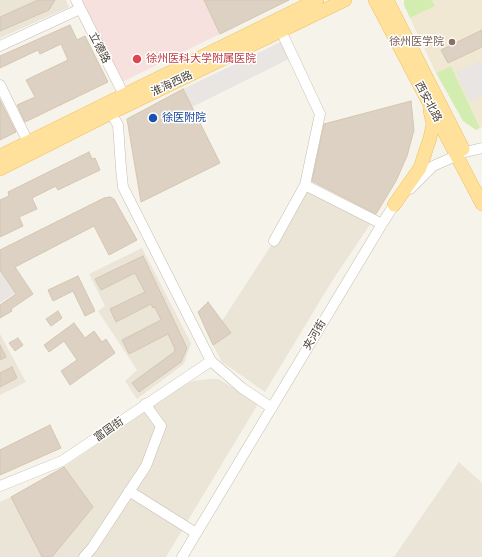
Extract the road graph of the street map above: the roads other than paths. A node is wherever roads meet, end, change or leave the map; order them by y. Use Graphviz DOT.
graph roads {
  1 [pos="316,0"];
  2 [pos="345,0"];
  3 [pos="375,0"];
  4 [pos="387,0"];
  5 [pos="78,5"];
  6 [pos="281,31"];
  7 [pos="0,46"];
  8 [pos="0,85"];
  9 [pos="124,95"];
  10 [pos="428,102"];
  11 [pos="111,113"];
  12 [pos="28,142"];
  13 [pos="482,148"];
  14 [pos="461,154"];
  15 [pos="0,156"];
  16 [pos="0,169"];
  17 [pos="482,184"];
  18 [pos="305,185"];
  19 [pos="482,204"];
  20 [pos="394,205"];
  21 [pos="382,224"];
  22 [pos="274,241"];
  23 [pos="211,361"];
  24 [pos="145,404"];
  25 [pos="272,408"];
  26 [pos="0,485"];
  27 [pos="129,491"];
  28 [pos="196,533"];
  29 [pos="84,557"];
  30 [pos="182,557"];
  1 -- 9 [label="main road, 淮海西路"];
  2 -- 6 [label="main road, 淮海西路"];
  3 -- 10 [label="main road, 西安北路"];
  4 -- 14 [label="main road, 西安北路"];
  5 -- 7 [label="street"];
  5 -- 9 [label="street, 立德路"];
  6 -- 11 [label="main road, 淮海西路"];
  6 -- 18 [label="street"];
  8 -- 12 [label="street"];
  9 -- 12 [label="main road, 淮海西路"];
  10 -- 14 [label="main road, 西安北路"];
  10 -- 20 [label="main road"];
  11 -- 16 [label="main road, 淮海西路"];
  11 -- 23 [label="street"];
  12 -- 15 [label="main road, 淮海西路"];
  13 -- 14 [label="street, 夹河街"];
  14 -- 17 [label="main road, 西安北路"];
  14 -- 19 [label="main road, 西安北路"];
  14 -- 20 [label="street, 夹河街"];
  18 -- 21 [label="street"];
  18 -- 22 [label="street"];
  20 -- 21 [label="street, 夹河街"];
  21 -- 25 [label="street, 夹河街"];
  23 -- 24 [label="street, 富国街"];
  23 -- 25 [label="street"];
  24 -- 26 [label="street, 富国街"];
  24 -- 27 [label="street"];
  25 -- 28 [label="street, 夹河街"];
  27 -- 28 [label="street"];
  27 -- 29 [label="street"];
  28 -- 30 [label="street, 夹河街"];
}
